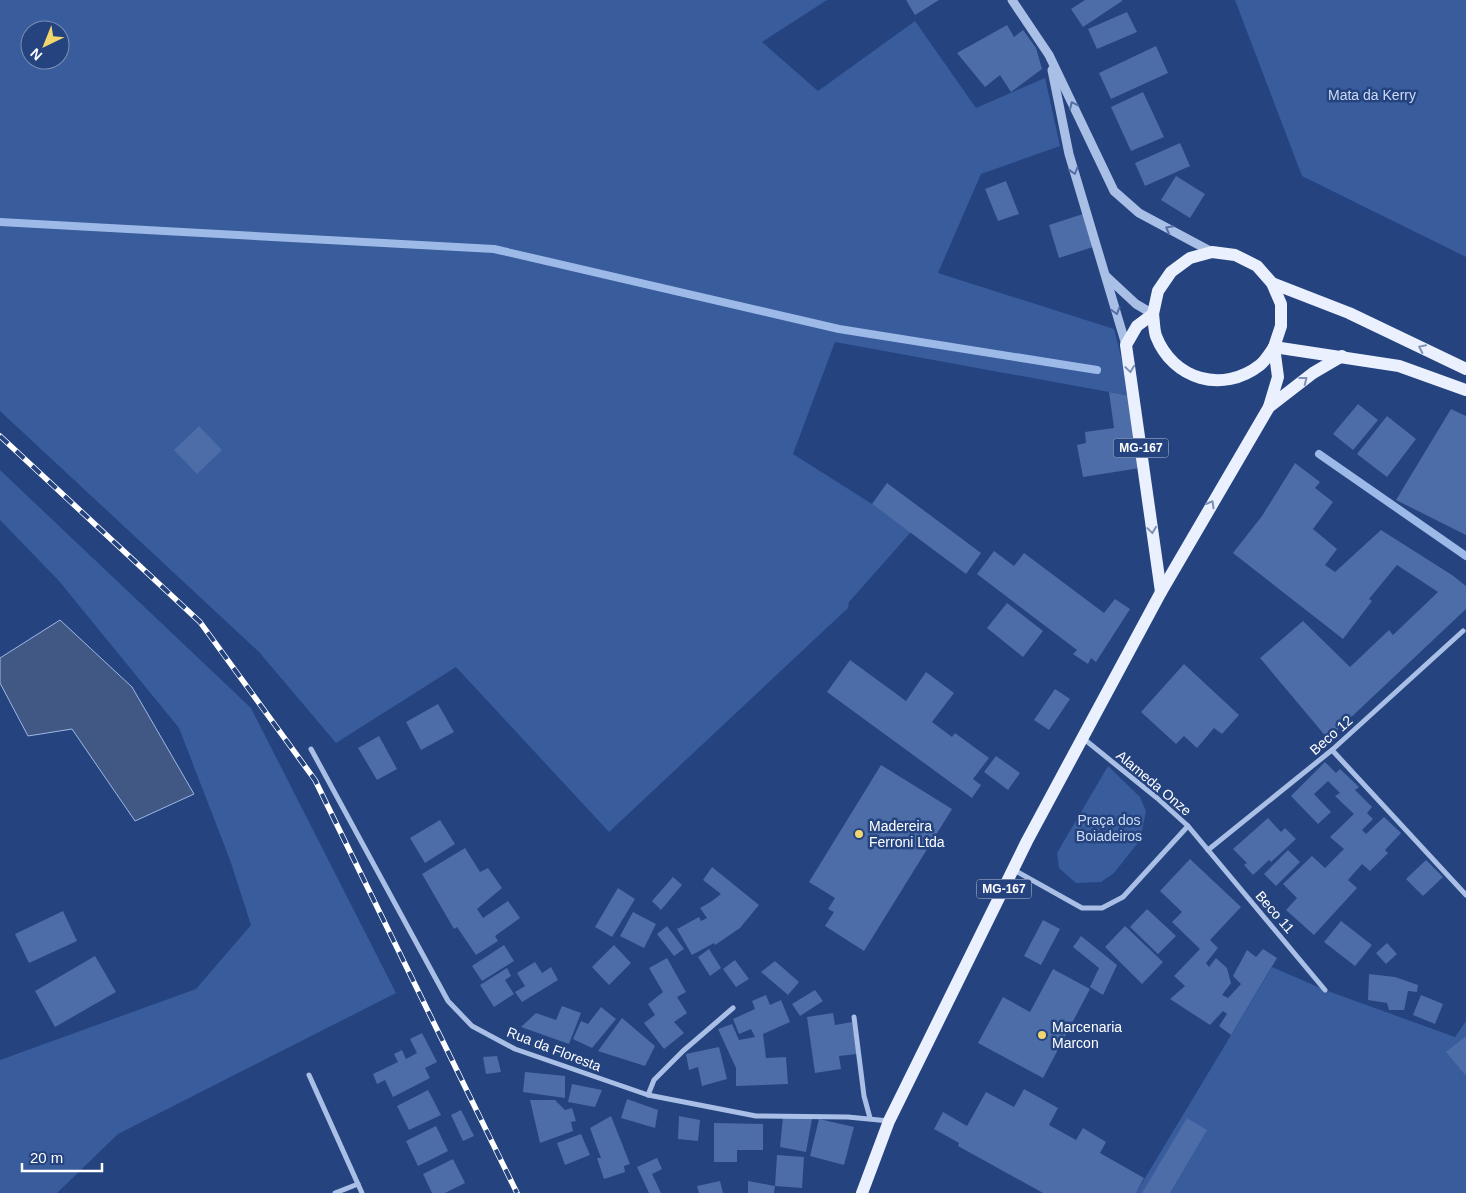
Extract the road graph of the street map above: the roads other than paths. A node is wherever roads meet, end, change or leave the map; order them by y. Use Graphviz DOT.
graph roads {
  1 [pos="1012,0"];
  2 [pos="1050,55"];
  3 [pos="1212,252"];
  4 [pos="1106,277"];
  5 [pos="1272,283"];
  6 [pos="1153,314"];
  7 [pos="1126,344"];
  8 [pos="1274,347"];
  9 [pos="1342,356"];
  10 [pos="1466,369"];
  11 [pos="1466,390"];
  12 [pos="1269,407"];
  13 [pos="1161,592"];
  14 [pos="1463,631"];
  15 [pos="1082,738"];
  16 [pos="311,749"];
  17 [pos="1332,750"];
  18 [pos="1188,826"];
  19 [pos="1208,850"];
  20 [pos="1013,870"];
  21 [pos="1466,895"];
  22 [pos="1326,990"];
  23 [pos="734,1008"];
  24 [pos="854,1018"];
  25 [pos="309,1074"];
  26 [pos="648,1095"];
  27 [pos="870,1118"];
  28 [pos="889,1121"];
  29 [pos="358,1184"];
  30 [pos="336,1193"];
  31 [pos="362,1193"];
  32 [pos="862,1193"];
  1 -- 2 [label="street"];
  3 -- 2 [label="street, one-way"];
  2 -- 4 [label="street, MG-167, one-way"];
  3 -- 5 [label="main road"];
  3 -- 6 [label="main road"];
  4 -- 6 [label="street"];
  4 -- 7 [label="street, MG-167, one-way"];
  5 -- 8 [label="main road"];
  10 -- 5 [label="main road, one-way"];
  6 -- 7 [label="main road"];
  6 -- 8 [label="main road"];
  7 -- 13 [label="main road, MG-167, one-way"];
  8 -- 9 [label="main road"];
  8 -- 12 [label="main road"];
  9 -- 11 [label="main road"];
  12 -- 9 [label="main road, MG-167, one-way"];
  13 -- 12 [label="main road, MG-167, one-way"];
  13 -- 15 [label="main road, MG-167"];
  14 -- 17 [label="street, Beco 12"];
  15 -- 18 [label="street, Alameda Onze"];
  15 -- 20 [label="main road, MG-167"];
  16 -- 26 [label="street, Rua da Floresta"];
  17 -- 19 [label="street, Beco 12"];
  17 -- 21 [label="street"];
  18 -- 19 [label="street, Alameda Onze"];
  18 -- 20 [label="street"];
  19 -- 22 [label="street, Beco 11"];
  20 -- 28 [label="main road, MG-167"];
  23 -- 26 [label="street"];
  24 -- 27 [label="street"];
  25 -- 29 [label="street"];
  26 -- 27 [label="street, Rua da Floresta"];
  27 -- 28 [label="street, Rua da Floresta"];
  28 -- 32 [label="main road, MG-167"];
  29 -- 30 [label="street"];
  29 -- 31 [label="street"];
}
